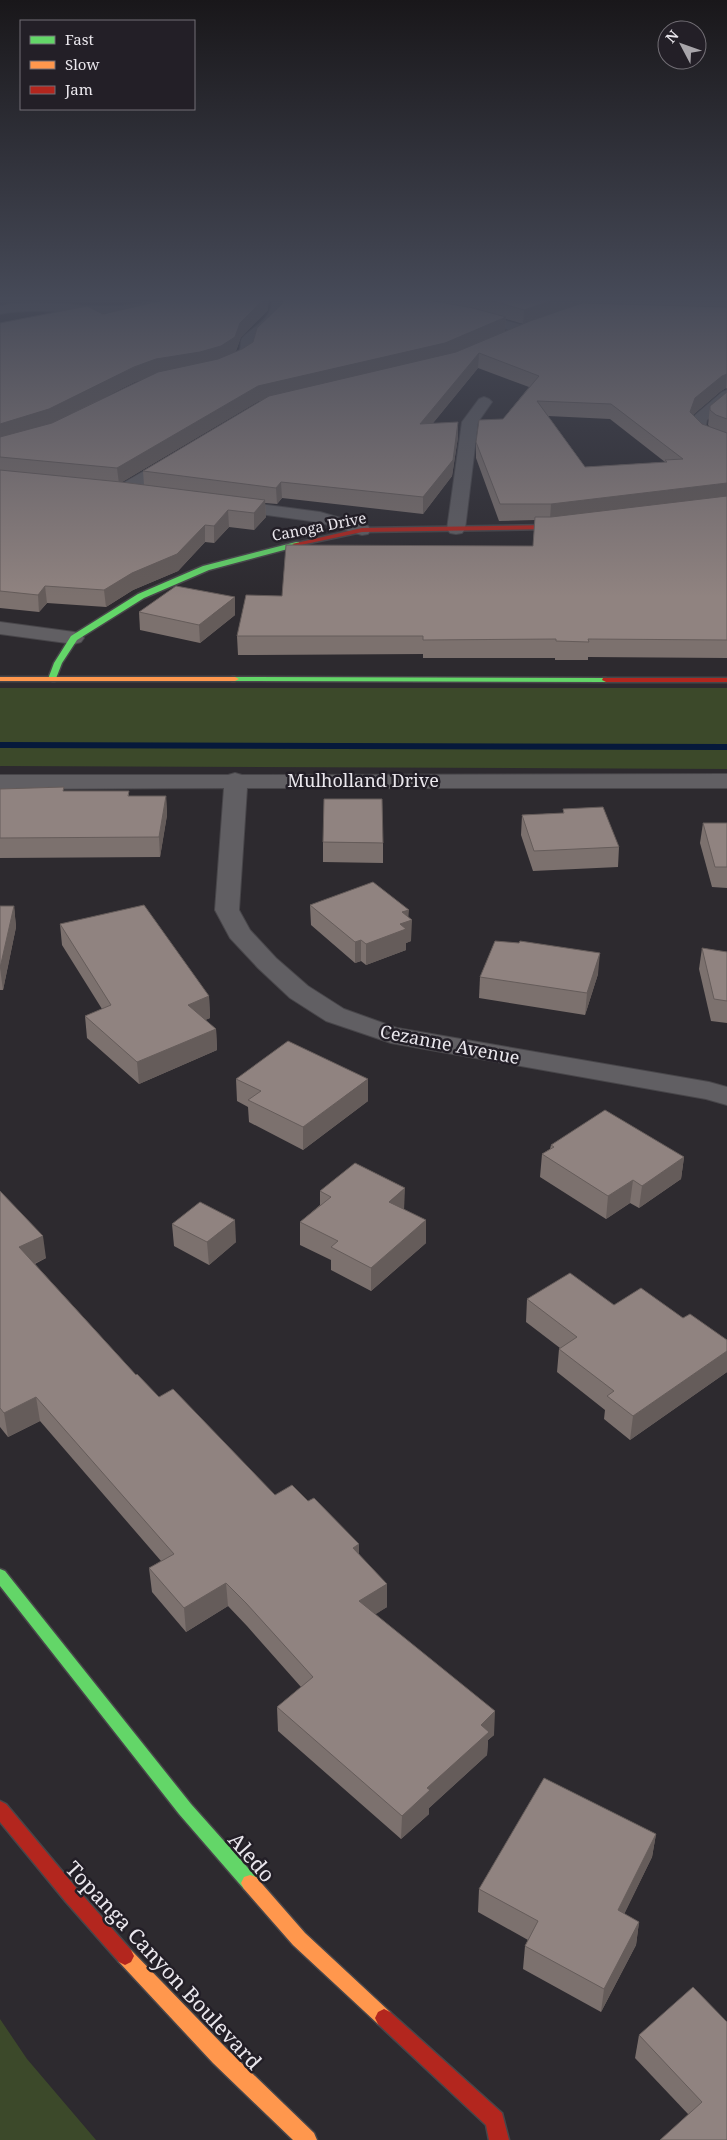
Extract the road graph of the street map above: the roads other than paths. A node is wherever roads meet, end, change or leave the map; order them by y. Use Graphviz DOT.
graph roads {
  1 [pos="726,397"];
  2 [pos="484,402"];
  3 [pos="727,442"];
  4 [pos="189,451"];
  5 [pos="103,489"];
  6 [pos="122,491"];
  7 [pos="152,495"];
  8 [pos="211,503"];
  9 [pos="579,524"];
  10 [pos="456,529"];
  11 [pos="362,530"];
  12 [pos="0,628"];
  13 [pos="74,638"];
  14 [pos="0,679"];
  15 [pos="52,679"];
  16 [pos="727,680"];
  17 [pos="235,780"];
  18 [pos="727,781"];
  19 [pos="0,782"];
  20 [pos="727,1096"];
  21 [pos="0,1575"];
  22 [pos="0,1809"];
  23 [pos="307,2140"];
  24 [pos="500,2140"];
  1 -- 3 [label="street"];
  2 -- 10 [label="street"];
  4 -- 6 [label="street"];
  5 -- 6 [label="street"];
  6 -- 7 [label="street"];
  8 -- 11 [label="street"];
  9 -- 10 [label="street, Canoga Drive"];
  10 -- 11 [label="street, Canoga Drive"];
  11 -- 13 [label="street, Canoga Drive"];
  12 -- 13 [label="street"];
  13 -- 15 [label="street, Canoga Drive"];
  14 -- 15 [label="street"];
  15 -- 16 [label="street"];
  17 -- 18 [label="street, Mulholland Drive"];
  17 -- 19 [label="street, Mulholland Drive"];
  17 -- 20 [label="street, Cezanne Avenue"];
  21 -- 24 [label="street, Aledo"];
  22 -- 23 [label="street, Topanga Canyon Boulevard"];
}
